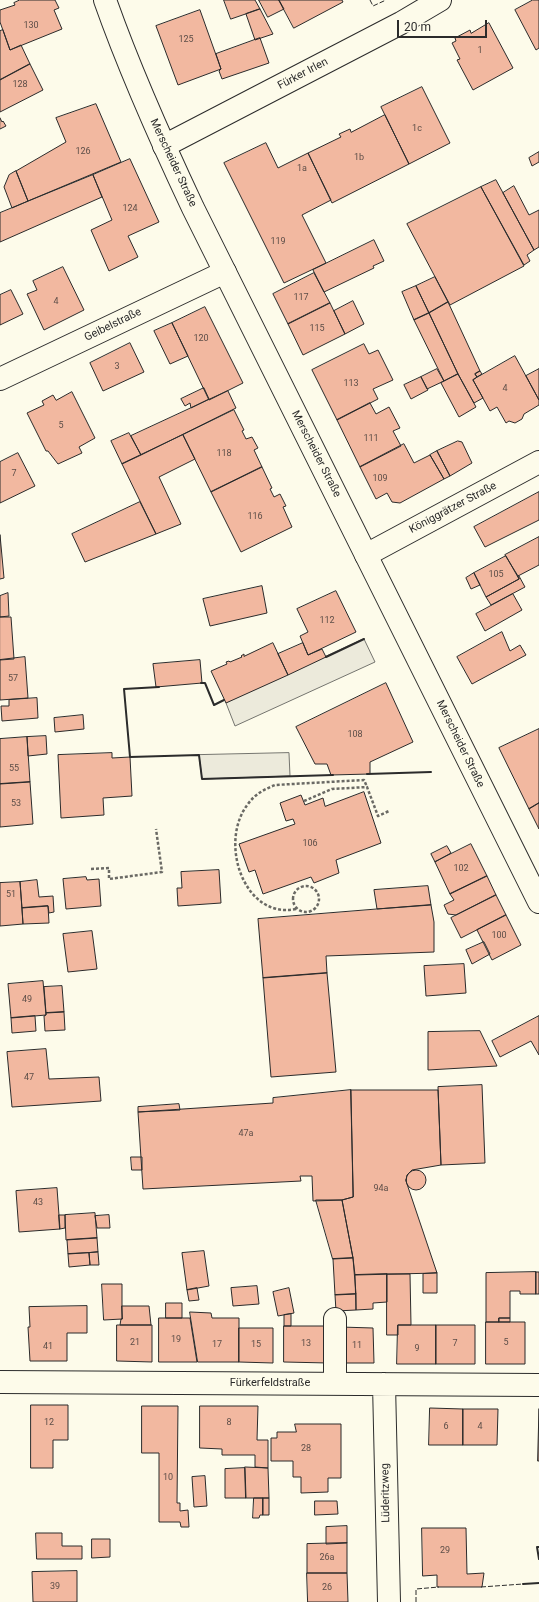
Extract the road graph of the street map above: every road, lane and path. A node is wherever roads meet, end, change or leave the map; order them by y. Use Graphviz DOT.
graph roads {
  1 [pos="105,0"];
  2 [pos="440,0"];
  3 [pos="164,146"];
  4 [pos="225,272"];
  5 [pos="0,379"];
  6 [pos="539,462"];
  7 [pos="366,554"];
  8 [pos="367,788"];
  9 [pos="304,801"];
  10 [pos="390,811"];
  11 [pos="156,829"];
  12 [pos="91,869"];
  13 [pos="539,902"];
  14 [pos="296,909"];
  15 [pos="335,1319"];
  16 [pos="0,1382"];
  17 [pos="335,1384"];
  18 [pos="384,1384"];
  19 [pos="539,1385"];
  20 [pos="389,1602"];
  1 -- 3 [label="street, Merscheider Straße"];
  2 -- 3 [label="street, Fürker Irlen"];
  3 -- 4 [label="street, Merscheider Straße"];
  4 -- 5 [label="street, Geibelstraße"];
  4 -- 7 [label="street, Merscheider Straße"];
  6 -- 7 [label="street, Königgrätzer Straße"];
  7 -- 13 [label="street, Merscheider Straße"];
  8 -- 9 [label="path"];
  8 -- 10 [label="path"];
  8 -- 14 [label="path"];
  11 -- 12 [label="path"];
  14 -- 14 [label="path"];
  15 -- 17 [label="street"];
  16 -- 17 [label="street, Fürkerfeldstraße"];
  17 -- 18 [label="street, Fürkerfeldstraße"];
  18 -- 19 [label="street, Fürkerfeldstraße"];
  18 -- 20 [label="street, Lüderitzweg"];
}
